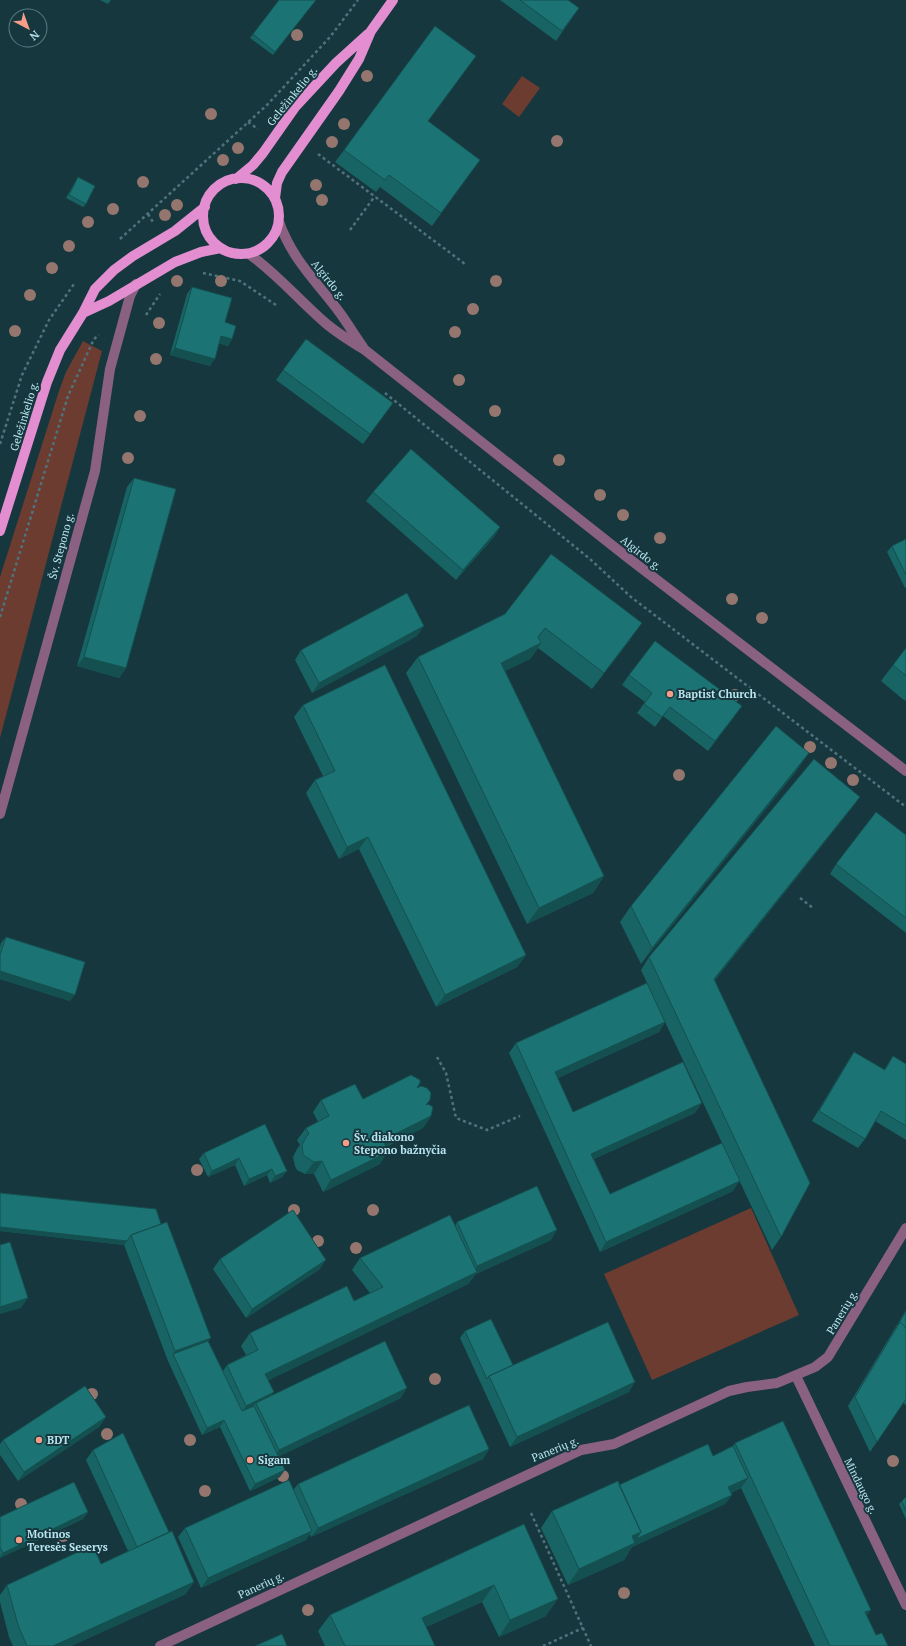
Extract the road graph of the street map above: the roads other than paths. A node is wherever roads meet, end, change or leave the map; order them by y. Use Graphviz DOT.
graph roads {
  1 [pos="393,0"];
  2 [pos="371,31"];
  3 [pos="236,179"];
  4 [pos="275,198"];
  5 [pos="205,207"];
  6 [pos="279,222"];
  7 [pos="221,248"];
  8 [pos="248,254"];
  9 [pos="136,284"];
  10 [pos="83,313"];
  11 [pos="365,350"];
  12 [pos="0,531"];
  13 [pos="906,771"];
  14 [pos="0,814"];
  15 [pos="906,1228"];
  16 [pos="796,1376"];
  17 [pos="906,1605"];
  18 [pos="160,1646"];
  1 -- 2 [label="main road, Geležinkelio g."];
  2 -- 3 [label="main road, Geležinkelio g."];
  2 -- 4 [label="main road, Geležinkelio g."];
  3 -- 4 [label="main road"];
  3 -- 5 [label="main road"];
  4 -- 6 [label="main road"];
  5 -- 7 [label="main road"];
  5 -- 10 [label="main road, Geležinkelio g."];
  6 -- 8 [label="main road"];
  6 -- 11 [label="street, Algirdo g."];
  7 -- 8 [label="main road"];
  7 -- 9 [label="main road"];
  8 -- 11 [label="street, Algirdo g."];
  9 -- 10 [label="main road"];
  9 -- 14 [label="street, Šv. Stepono g."];
  10 -- 12 [label="main road, Geležinkelio g."];
  11 -- 13 [label="street, Algirdo g."];
  15 -- 16 [label="street, Panerių g."];
  16 -- 17 [label="street, Mindaugo g."];
  16 -- 18 [label="street, Panerių g."];
}
